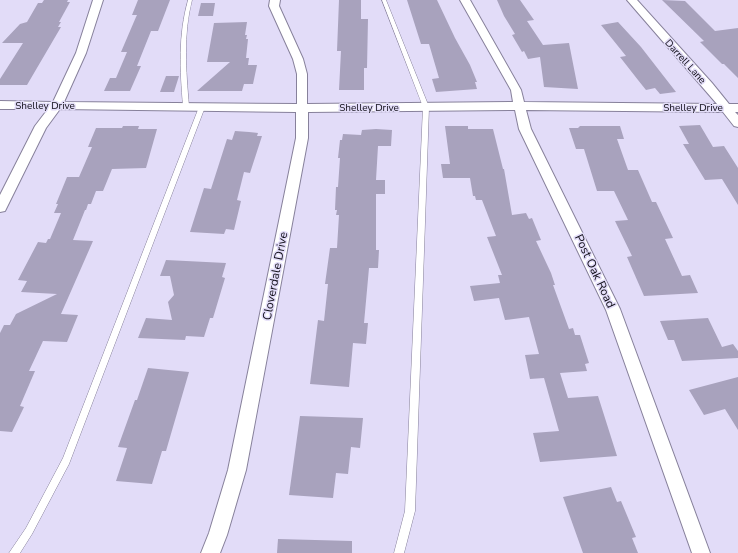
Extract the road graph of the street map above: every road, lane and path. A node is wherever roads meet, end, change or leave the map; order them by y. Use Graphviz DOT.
graph roads {
  1 [pos="98,0"];
  2 [pos="190,0"];
  3 [pos="275,0"];
  4 [pos="384,0"];
  5 [pos="464,0"];
  6 [pos="632,0"];
  7 [pos="0,105"];
  8 [pos="57,105"];
  9 [pos="186,106"];
  10 [pos="521,106"];
  11 [pos="202,107"];
  12 [pos="426,107"];
  13 [pos="301,108"];
  14 [pos="725,108"];
  15 [pos="738,108"];
  16 [pos="738,123"];
  17 [pos="0,207"];
  18 [pos="14,553"];
  19 [pos="210,553"];
  20 [pos="399,553"];
  21 [pos="701,553"];
  1 -- 8 [label="street"];
  2 -- 9 [label="lane"];
  3 -- 13 [label="street, Cloverdale Drive"];
  4 -- 12 [label="lane"];
  5 -- 10 [label="street, Post Oak Road"];
  6 -- 14 [label="street, Darrell Lane"];
  7 -- 8 [label="street, Shelley Drive"];
  8 -- 9 [label="street, Shelley Drive"];
  8 -- 17 [label="street"];
  9 -- 11 [label="street, Shelley Drive"];
  10 -- 12 [label="street, Shelley Drive"];
  10 -- 14 [label="street, Shelley Drive"];
  10 -- 21 [label="street, Post Oak Road"];
  11 -- 13 [label="street, Shelley Drive"];
  11 -- 18 [label="lane"];
  12 -- 13 [label="street, Shelley Drive"];
  12 -- 20 [label="lane"];
  13 -- 19 [label="street, Cloverdale Drive"];
  14 -- 15 [label="street, Shelley Drive"];
  14 -- 16 [label="street, Darrell Lane"];
}
